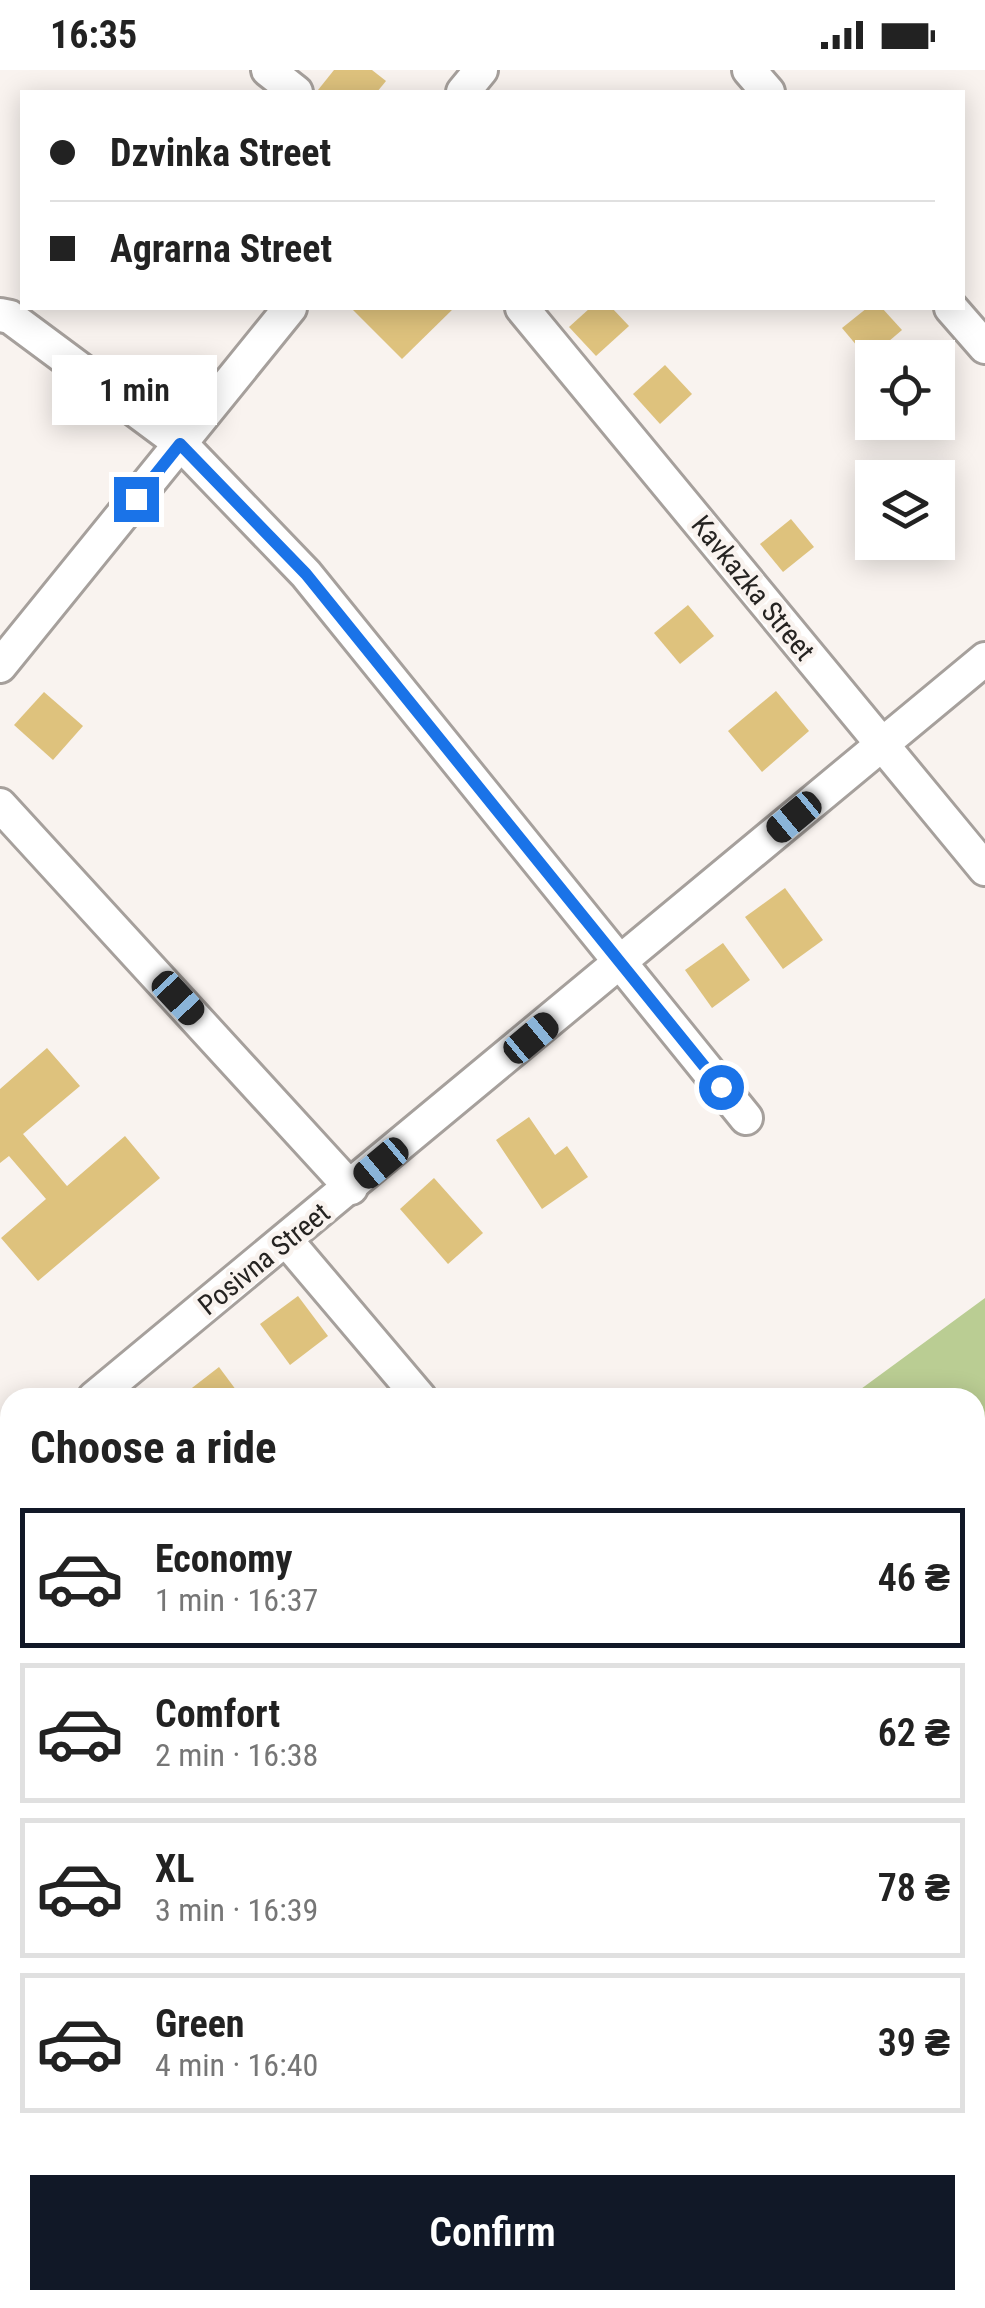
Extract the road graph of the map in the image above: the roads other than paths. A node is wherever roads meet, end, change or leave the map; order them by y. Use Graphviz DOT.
graph roads {
  1 [pos="268,70"];
  2 [pos="481,70"];
  3 [pos="749,70"];
  4 [pos="293,90"];
  5 [pos="465,90"];
  6 [pos="766,90"];
  7 [pos="288,310"];
  8 [pos="524,310"];
  9 [pos="954,310"];
  10 [pos="0,315"];
  11 [pos="985,347"];
  12 [pos="180,444"];
  13 [pos="985,659"];
  14 [pos="0,666"];
  15 [pos="881,745"];
  16 [pos="0,805"];
  17 [pos="985,869"];
  18 [pos="621,962"];
  19 [pos="746,1118"];
  20 [pos="351,1188"];
  21 [pos="286,1241"];
  22 [pos="106,1388"];
  23 [pos="411,1388"];
  1 -- 4 [label="street"];
  2 -- 5 [label="street"];
  3 -- 6 [label="street"];
  7 -- 12 [label="street"];
  8 -- 15 [label="street, Kavkazka Street"];
  9 -- 11 [label="street"];
  10 -- 12 [label="street"];
  12 -- 14 [label="street"];
  12 -- 18 [label="street"];
  13 -- 15 [label="street, Posivna Street"];
  15 -- 17 [label="street, Kavkazka Street"];
  15 -- 18 [label="street, Posivna Street"];
  16 -- 20 [label="street"];
  18 -- 19 [label="street"];
  18 -- 20 [label="street, Posivna Street"];
  20 -- 21 [label="street, Posivna Street"];
  21 -- 22 [label="street, Posivna Street"];
  21 -- 23 [label="street"];
}
